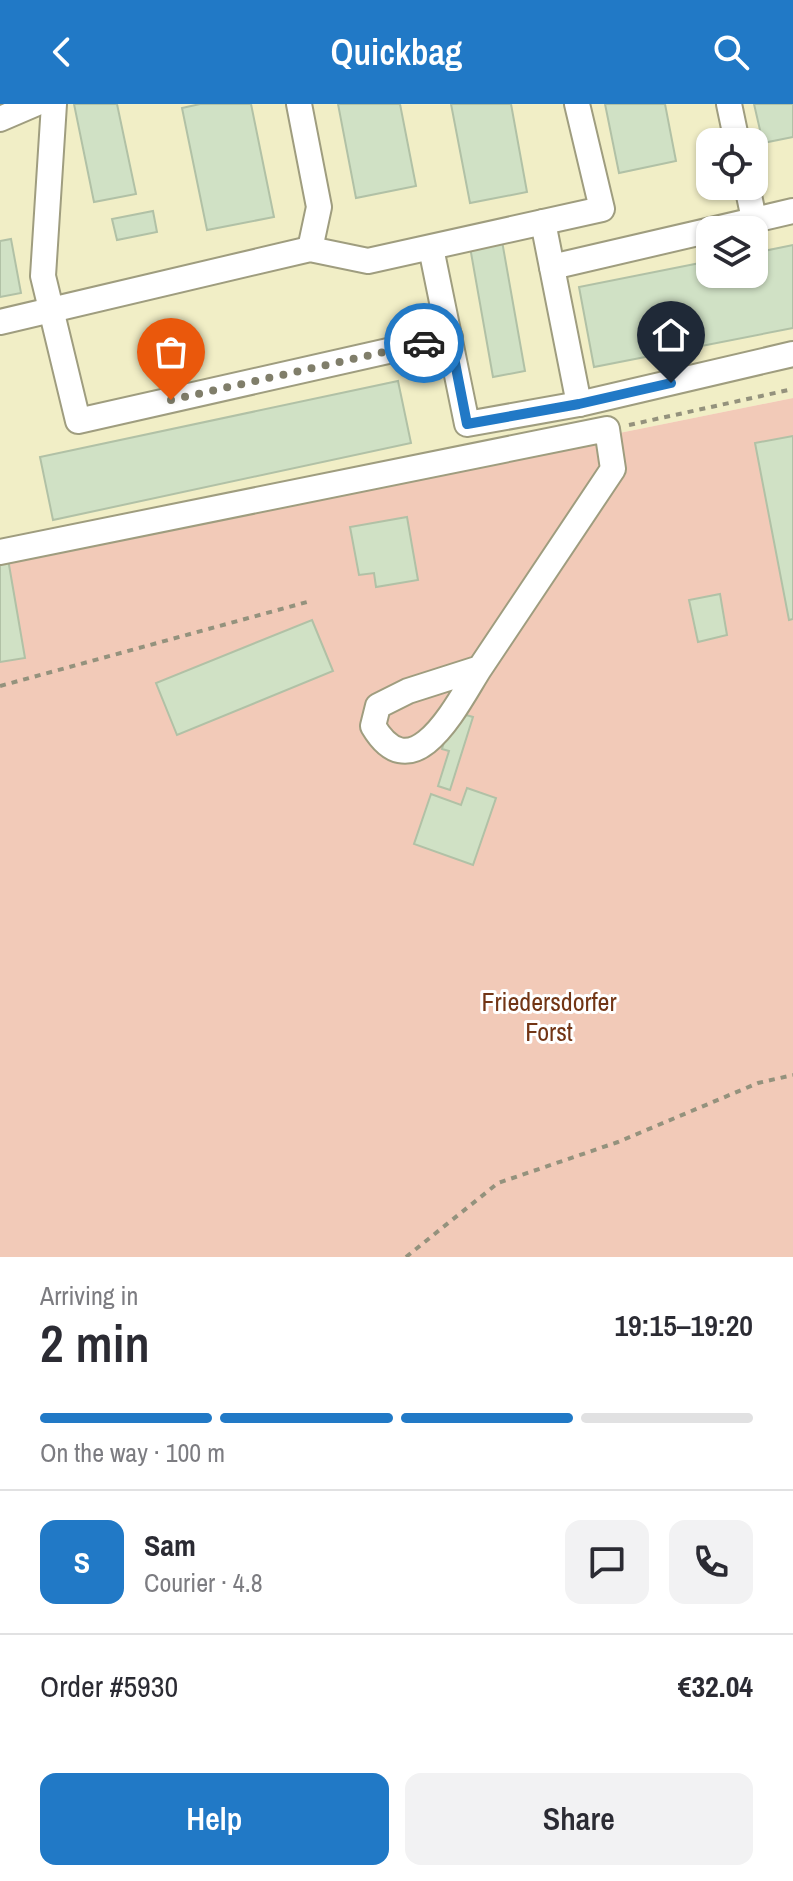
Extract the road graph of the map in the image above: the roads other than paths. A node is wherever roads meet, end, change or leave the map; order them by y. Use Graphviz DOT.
graph roads {
  1 [pos="35,104"];
  2 [pos="54,104"];
  3 [pos="299,104"];
  4 [pos="577,104"];
  5 [pos="729,104"];
  6 [pos="0,119"];
  7 [pos="734,128"];
  8 [pos="793,211"];
  9 [pos="768,216"];
  10 [pos="543,222"];
  11 [pos="696,233"];
  12 [pos="431,248"];
  13 [pos="310,249"];
  14 [pos="552,267"];
  15 [pos="51,308"];
  16 [pos="0,322"];
  17 [pos="450,337"];
  18 [pos="793,354"];
  19 [pos="579,404"];
  20 [pos="0,552"];
  21 [pos="480,668"];
  1 -- 6 [label="lane"];
  2 -- 15 [label="lane"];
  3 -- 13 [label="lane"];
  4 -- 10 [label="lane"];
  5 -- 7 [label="lane"];
  8 -- 9 [label="lane"];
  10 -- 12 [label="lane"];
  10 -- 14 [label="lane"];
  11 -- 14 [label="lane"];
  12 -- 13 [label="lane"];
  12 -- 17 [label="lane"];
  13 -- 15 [label="lane"];
  14 -- 19 [label="lane"];
  15 -- 16 [label="lane"];
  15 -- 17 [label="lane"];
  17 -- 19 [label="lane"];
  18 -- 19 [label="lane"];
  20 -- 21 [label="lane"];
}
